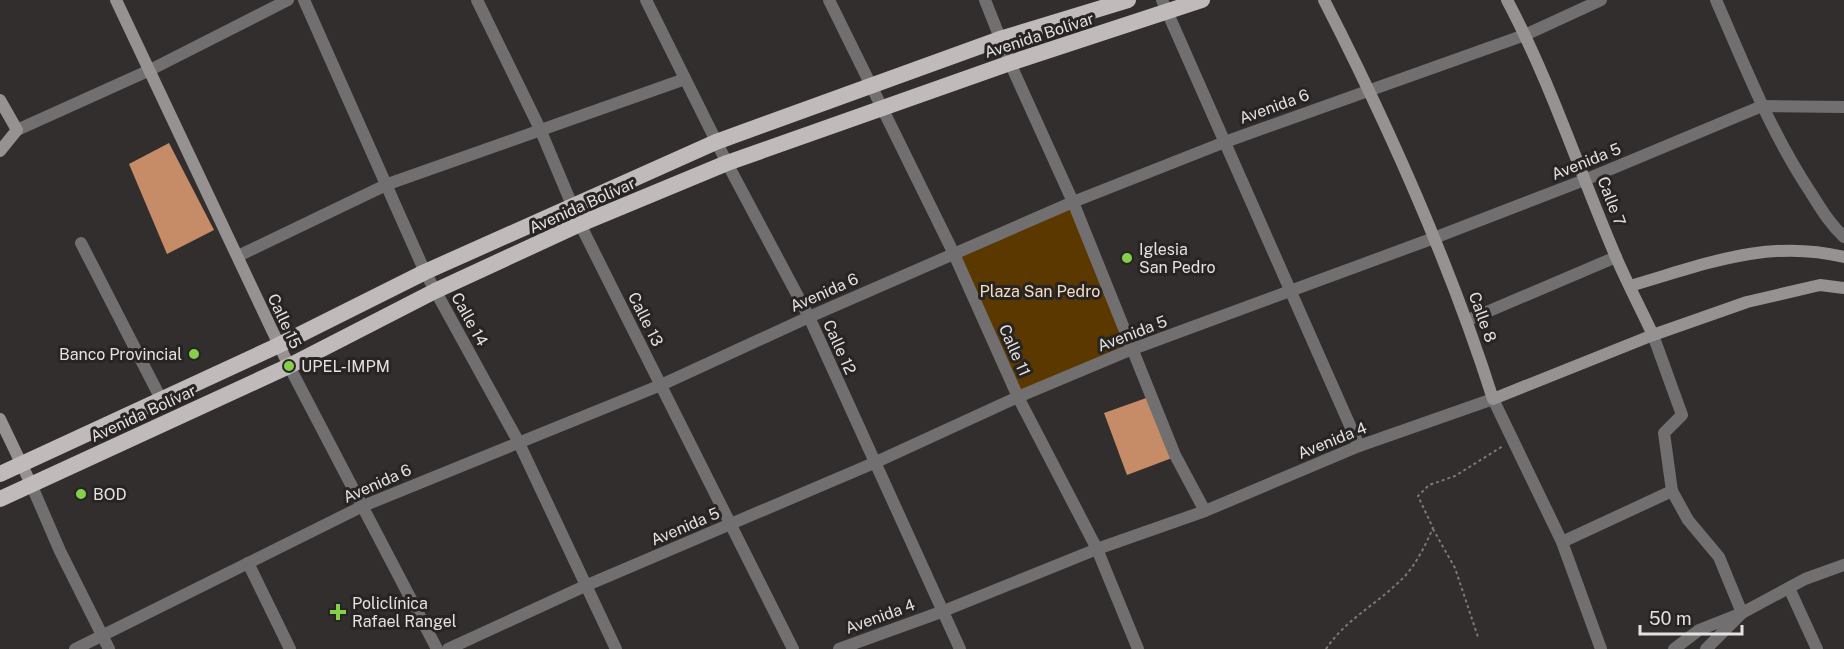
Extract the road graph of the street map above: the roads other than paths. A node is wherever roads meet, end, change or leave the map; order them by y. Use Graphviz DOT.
graph roads {
  1 [pos="116,0"];
  2 [pos="288,0"];
  3 [pos="304,0"];
  4 [pos="477,0"];
  5 [pos="646,0"];
  6 [pos="829,0"];
  7 [pos="985,0"];
  8 [pos="1128,0"];
  9 [pos="1202,0"];
  10 [pos="1324,0"];
  11 [pos="1507,0"];
  12 [pos="1601,0"];
  13 [pos="1716,0"];
  14 [pos="1165,7"];
  15 [pos="1525,35"];
  16 [pos="1000,39"];
  17 [pos="1010,63"];
  18 [pos="150,70"];
  19 [pos="685,79"];
  20 [pos="871,86"];
  21 [pos="1369,88"];
  22 [pos="0,100"];
  23 [pos="1762,106"];
  24 [pos="1844,107"];
  25 [pos="882,109"];
  26 [pos="540,129"];
  27 [pos="17,130"];
  28 [pos="1225,141"];
  29 [pos="716,142"];
  30 [pos="0,151"];
  31 [pos="727,163"];
  32 [pos="1587,179"];
  33 [pos="388,184"];
  34 [pos="1073,202"];
  35 [pos="573,204"];
  36 [pos="580,224"];
  37 [pos="1844,237"];
  38 [pos="1434,238"];
  39 [pos="81,243"];
  40 [pos="954,255"];
  41 [pos="238,256"];
  42 [pos="1616,257"];
  43 [pos="1844,257"];
  44 [pos="425,272"];
  45 [pos="1630,286"];
  46 [pos="1844,288"];
  47 [pos="435,291"];
  48 [pos="1292,291"];
  49 [pos="809,317"];
  50 [pos="1468,320"];
  51 [pos="1653,335"];
  52 [pos="277,346"];
  53 [pos="1130,350"];
  54 [pos="289,366"];
  55 [pos="661,385"];
  56 [pos="1018,397"];
  57 [pos="161,399"];
  58 [pos="1493,399"];
  59 [pos="0,419"];
  60 [pos="518,441"];
  61 [pos="1359,446"];
  62 [pos="874,463"];
  63 [pos="21,464"];
  64 [pos="0,474"];
  65 [pos="31,484"];
  66 [pos="1672,491"];
  67 [pos="0,499"];
  68 [pos="363,506"];
  69 [pos="1205,511"];
  70 [pos="732,524"];
  71 [pos="1562,542"];
  72 [pos="1097,549"];
  73 [pos="248,563"];
  74 [pos="1844,565"];
  75 [pos="585,586"];
  76 [pos="1789,588"];
  77 [pos="941,612"];
  78 [pos="1742,613"];
  79 [pos="102,636"];
  80 [pos="75,649"];
  81 [pos="109,649"];
  82 [pos="290,649"];
  83 [pos="437,649"];
  84 [pos="448,649"];
  85 [pos="616,649"];
  86 [pos="793,649"];
  87 [pos="839,649"];
  88 [pos="960,649"];
  89 [pos="1138,649"];
  90 [pos="1601,649"];
  91 [pos="1674,649"];
  92 [pos="1706,649"];
  93 [pos="1817,649"];
  1 -- 18 [label="main road, Calle 15"];
  2 -- 18 [label="street"];
  3 -- 33 [label="street, Calle 14"];
  4 -- 26 [label="street, Calle 13"];
  5 -- 19 [label="street, Calle 12"];
  6 -- 20 [label="street, Calle 11"];
  7 -- 16 [label="street"];
  8 -- 16 [label="highway, Avenida Bolívar"];
  9 -- 14 [label="highway, Avenida Bolívar"];
  10 -- 21 [label="main road, Calle 8"];
  11 -- 15 [label="main road, Calle 7"];
  12 -- 15 [label="street, Avenida 6"];
  13 -- 23 [label="street"];
  14 -- 17 [label="highway, Avenida Bolívar"];
  14 -- 28 [label="street"];
  15 -- 21 [label="street, Avenida 6"];
  15 -- 32 [label="main road, Calle 7"];
  16 -- 17 [label="street"];
  16 -- 20 [label="highway, Avenida Bolívar"];
  17 -- 25 [label="highway, Avenida Bolívar"];
  17 -- 34 [label="street"];
  18 -- 27 [label="street"];
  18 -- 41 [label="main road, Calle 15"];
  19 -- 26 [label="street"];
  19 -- 29 [label="street, Calle 12"];
  20 -- 25 [label="street, Calle 11"];
  20 -- 29 [label="highway, Avenida Bolívar"];
  21 -- 28 [label="street, Avenida 6"];
  21 -- 38 [label="main road, Calle 8"];
  22 -- 27 [label="main road"];
  23 -- 24 [label="street, Avenida 5"];
  23 -- 32 [label="street, Avenida 5"];
  23 -- 37 [label="street"];
  25 -- 31 [label="highway, Avenida Bolívar"];
  25 -- 40 [label="street, Calle 11"];
  26 -- 33 [label="street"];
  26 -- 35 [label="street, Calle 13"];
  27 -- 30 [label="main road"];
  28 -- 34 [label="street, Avenida 6"];
  28 -- 48 [label="street"];
  29 -- 31 [label="street, Calle 12"];
  29 -- 35 [label="highway, Avenida Bolívar"];
  31 -- 36 [label="highway, Avenida Bolívar"];
  31 -- 49 [label="street, Calle 12"];
  32 -- 38 [label="street, Avenida 5"];
  32 -- 42 [label="main road, Calle 7"];
  33 -- 41 [label="street"];
  33 -- 44 [label="street, Calle 14"];
  34 -- 40 [label="street, Avenida 6"];
  34 -- 53 [label="street"];
  35 -- 36 [label="street, Calle 13"];
  35 -- 44 [label="highway, Avenida Bolívar"];
  36 -- 47 [label="highway, Avenida Bolívar"];
  36 -- 55 [label="street, Calle 13"];
  38 -- 48 [label="street, Avenida 5"];
  38 -- 50 [label="main road, Calle 8"];
  39 -- 57 [label="street"];
  40 -- 49 [label="street, Avenida 6"];
  40 -- 56 [label="street, Calle 11"];
  41 -- 52 [label="main road, Calle 15"];
  42 -- 45 [label="main road, Calle 7"];
  42 -- 50 [label="street"];
  43 -- 45 [label="main road"];
  44 -- 47 [label="street, Calle 14"];
  44 -- 52 [label="highway, Avenida Bolívar"];
  45 -- 51 [label="main road, Calle 7"];
  46 -- 51 [label="main road, Avenida 4"];
  47 -- 54 [label="highway, Avenida Bolívar"];
  47 -- 60 [label="street, Calle 14"];
  48 -- 53 [label="street, Avenida 5"];
  48 -- 61 [label="street"];
  49 -- 55 [label="street, Avenida 6"];
  49 -- 62 [label="street, Calle 12"];
  50 -- 58 [label="main road, Calle 8"];
  51 -- 58 [label="main road, Avenida 4"];
  51 -- 66 [label="street, Calle 7"];
  52 -- 54 [label="main road, Calle 15"];
  52 -- 57 [label="highway, Avenida Bolívar"];
  53 -- 56 [label="street, Avenida 5"];
  53 -- 69 [label="street"];
  54 -- 65 [label="highway, Avenida Bolívar"];
  54 -- 68 [label="street, Calle 15"];
  55 -- 60 [label="street, Avenida 6"];
  55 -- 70 [label="street, Calle 13"];
  56 -- 62 [label="street, Avenida 5"];
  56 -- 72 [label="street, Calle 11"];
  57 -- 63 [label="highway, Avenida Bolívar"];
  58 -- 61 [label="street, Avenida 4"];
  58 -- 71 [label="street, Calle 8"];
  59 -- 63 [label="main road"];
  60 -- 68 [label="street, Avenida 6"];
  60 -- 75 [label="street, Calle 14"];
  61 -- 69 [label="street, Avenida 4"];
  62 -- 70 [label="street, Avenida 5"];
  62 -- 77 [label="street, Calle 12"];
  63 -- 64 [label="highway, Avenida Bolívar"];
  63 -- 65 [label="main road"];
  65 -- 67 [label="highway, Avenida Bolívar"];
  65 -- 79 [label="street"];
  66 -- 71 [label="street"];
  66 -- 78 [label="street"];
  68 -- 73 [label="street, Avenida 6"];
  68 -- 83 [label="street, Calle 15"];
  69 -- 72 [label="street, Avenida 4"];
  70 -- 75 [label="street, Avenida 5"];
  70 -- 86 [label="street, Calle 13"];
  71 -- 90 [label="street, Calle 8"];
  72 -- 77 [label="street, Avenida 4"];
  72 -- 89 [label="street, Calle 11"];
  73 -- 79 [label="street, Avenida 6"];
  73 -- 82 [label="street"];
  74 -- 76 [label="street"];
  75 -- 84 [label="street, Avenida 5"];
  75 -- 85 [label="street, Calle 14"];
  76 -- 78 [label="street"];
  76 -- 93 [label="street"];
  77 -- 87 [label="street, Avenida 4"];
  77 -- 88 [label="street, Calle 12"];
  78 -- 91 [label="street"];
  78 -- 92 [label="street"];
  79 -- 80 [label="street, Avenida 6"];
  79 -- 81 [label="street"];
}
